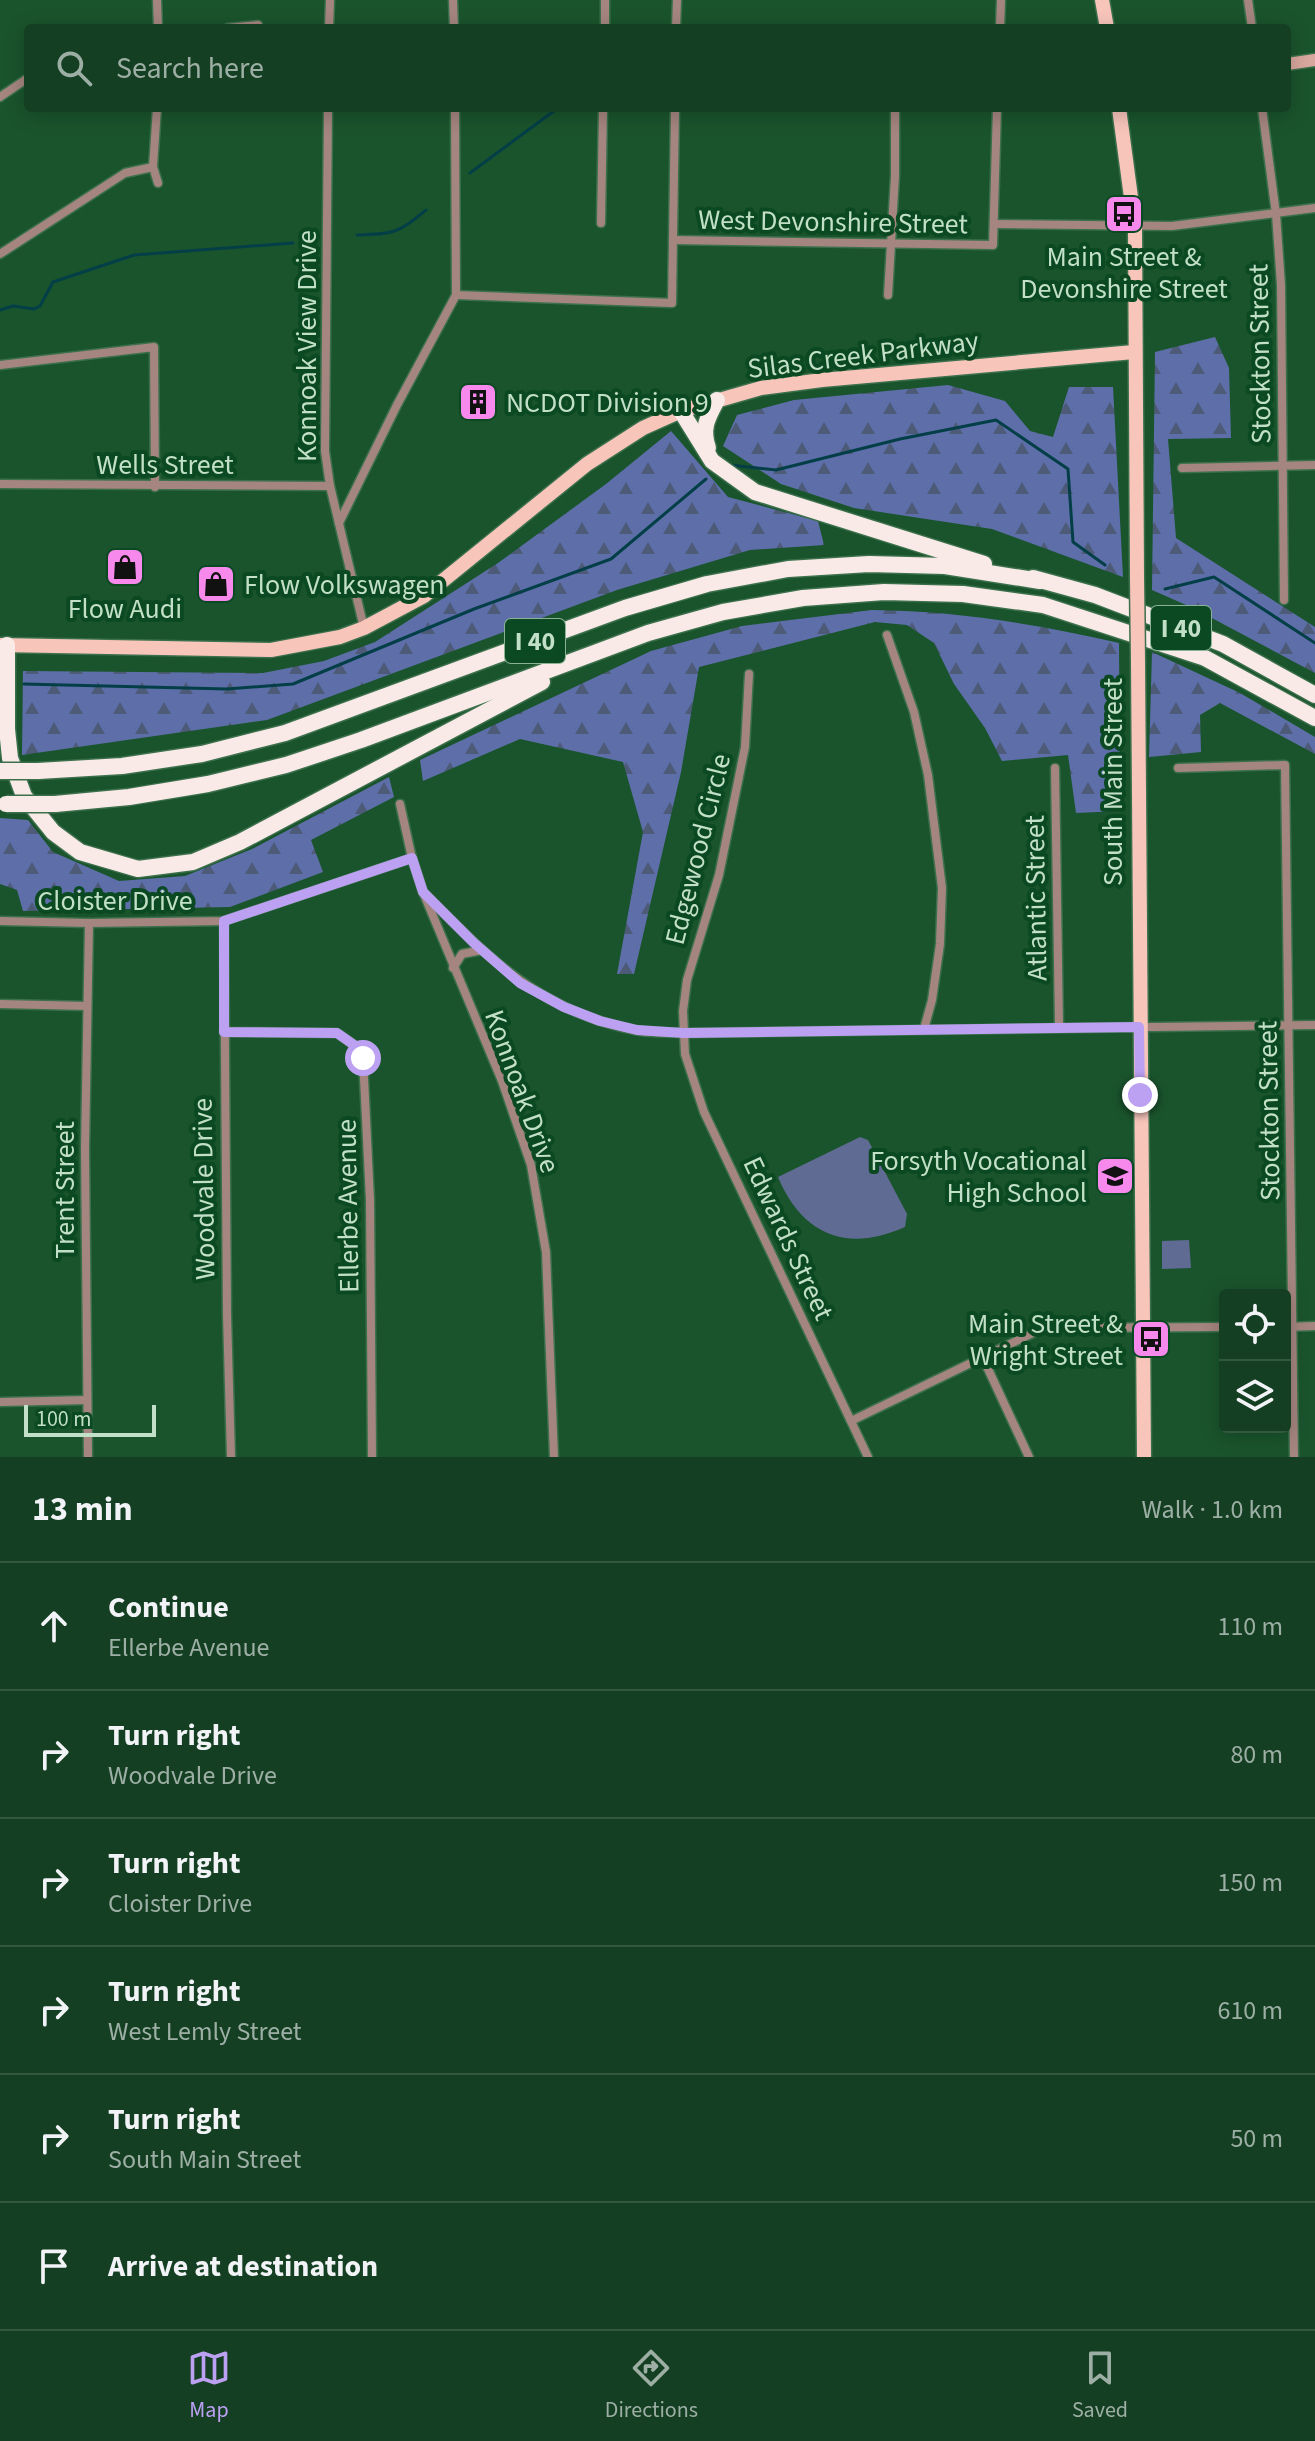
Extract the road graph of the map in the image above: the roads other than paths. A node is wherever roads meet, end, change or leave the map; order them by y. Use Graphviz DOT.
graph roads {
  1 [pos="157,0"];
  2 [pos="330,0"];
  3 [pos="453,0"];
  4 [pos="605,0"];
  5 [pos="677,0"];
  6 [pos="1001,0"];
  7 [pos="1102,0"];
  8 [pos="1248,0"];
  9 [pos="158,24"];
  10 [pos="329,24"];
  11 [pos="454,24"];
  12 [pos="605,24"];
  13 [pos="676,24"];
  14 [pos="1000,24"];
  15 [pos="1106,24"];
  16 [pos="1251,24"];
  17 [pos="1315,60"];
  18 [pos="1291,63"];
  19 [pos="24,81"];
  20 [pos="0,97"];
  21 [pos="157,112"];
  22 [pos="328,112"];
  23 [pos="455,112"];
  24 [pos="603,112"];
  25 [pos="675,112"];
  26 [pos="895,112"];
  27 [pos="997,112"];
  28 [pos="1120,112"];
  29 [pos="1263,112"];
  30 [pos="153,167"];
  31 [pos="158,183"];
  32 [pos="1315,208"];
  33 [pos="1276,214"];
  34 [pos="601,223"];
  35 [pos="994,224"];
  36 [pos="1135,227"];
  37 [pos="673,240"];
  38 [pos="890,245"];
  39 [pos="0,254"];
  40 [pos="456,295"];
  41 [pos="888,295"];
  42 [pos="1134,352"];
  43 [pos="0,365"];
  44 [pos="717,400"];
  45 [pos="681,411"];
  46 [pos="712,461"];
  47 [pos="1315,465"];
  48 [pos="1283,466"];
  49 [pos="1182,468"];
  50 [pos="0,484"];
  51 [pos="330,486"];
  52 [pos="155,487"];
  53 [pos="338,524"];
  54 [pos="1040,581"];
  55 [pos="1284,600"];
  56 [pos="364,628"];
  57 [pos="887,635"];
  58 [pos="3,645"];
  59 [pos="597,652"];
  60 [pos="749,674"];
  61 [pos="1315,695"];
  62 [pos="1315,718"];
  63 [pos="1055,768"];
  64 [pos="1178,768"];
  65 [pos="0,771"];
  66 [pos="3,804"];
  67 [pos="400,804"];
  68 [pos="412,858"];
  69 [pos="423,892"];
  70 [pos="0,921"];
  71 [pos="224,921"];
  72 [pos="89,923"];
  73 [pos="482,950"];
  74 [pos="453,968"];
  75 [pos="0,1004"];
  76 [pos="87,1006"];
  77 [pos="1289,1025"];
  78 [pos="1315,1025"];
  79 [pos="1059,1027"];
  80 [pos="1139,1027"];
  81 [pos="924,1029"];
  82 [pos="224,1032"];
  83 [pos="684,1033"];
  84 [pos="1289,1289"];
  85 [pos="1315,1326"];
  86 [pos="1142,1327"];
  87 [pos="1219,1327"];
  88 [pos="1291,1327"];
  89 [pos="982,1356"];
  90 [pos="1290,1361"];
  91 [pos="87,1400"];
  92 [pos="0,1402"];
  93 [pos="851,1421"];
  94 [pos="88,1457"];
  95 [pos="231,1457"];
  96 [pos="372,1457"];
  97 [pos="554,1457"];
  98 [pos="868,1457"];
  99 [pos="1029,1457"];
  100 [pos="1144,1457"];
  101 [pos="1294,1457"];
  1 -- 9 [label="street"];
  2 -- 10 [label="street"];
  3 -- 11 [label="street"];
  4 -- 12 [label="street"];
  5 -- 13 [label="street"];
  6 -- 14 [label="street"];
  7 -- 15 [label="main road"];
  8 -- 16 [label="street"];
  17 -- 18 [label="main road"];
  19 -- 20 [label="street"];
  21 -- 30 [label="street"];
  22 -- 51 [label="street, Konnoak View Drive"];
  23 -- 40 [label="street"];
  24 -- 34 [label="street"];
  25 -- 37 [label="street"];
  26 -- 38 [label="street"];
  27 -- 35 [label="street"];
  28 -- 36 [label="main road, South Main Street"];
  29 -- 33 [label="street, Stockton Street"];
  30 -- 31 [label="street"];
  30 -- 39 [label="street"];
  32 -- 33 [label="street, West Devonshire Street"];
  33 -- 36 [label="street, West Devonshire Street"];
  33 -- 48 [label="street, Stockton Street"];
  35 -- 36 [label="street, West Devonshire Street"];
  35 -- 38 [label="street, West Devonshire Street"];
  36 -- 42 [label="main road, South Main Street"];
  37 -- 38 [label="street, West Devonshire Street"];
  37 -- 40 [label="street"];
  38 -- 41 [label="street"];
  40 -- 53 [label="street"];
  42 -- 44 [label="main road, Silas Creek Parkway"];
  42 -- 80 [label="main road, South Main Street, bridge"];
  43 -- 52 [label="street"];
  44 -- 45 [label="main road, Silas Creek Parkway"];
  44 -- 46 [label="highway"];
  45 -- 46 [label="highway"];
  45 -- 56 [label="main road, Silas Creek Parkway"];
  46 -- 54 [label="highway"];
  47 -- 48 [label="street"];
  48 -- 49 [label="street"];
  48 -- 55 [label="street, Stockton Street"];
  50 -- 52 [label="street, Wells Street"];
  51 -- 52 [label="street, Wells Street"];
  51 -- 53 [label="street, Konnoak View Drive"];
  53 -- 56 [label="street, Konnoak View Drive"];
  54 -- 61 [label="highway, I 40"];
  54 -- 65 [label="highway, I 40, bridge"];
  56 -- 58 [label="main road, Silas Creek Parkway"];
  57 -- 81 [label="street"];
  58 -- 59 [label="highway"];
  59 -- 62 [label="highway, I 40"];
  59 -- 66 [label="highway, I 40, bridge"];
  60 -- 83 [label="street, Edgewood Circle"];
  63 -- 79 [label="street, Atlantic Street"];
  64 -- 77 [label="street, Stockton Street"];
  67 -- 68 [label="street, Konnoak Drive"];
  68 -- 69 [label="street, Konnoak Drive"];
  68 -- 71 [label="street, Cloister Drive"];
  69 -- 73 [label="street"];
  69 -- 74 [label="street, Konnoak Drive"];
  70 -- 72 [label="street, Cloister Drive"];
  71 -- 72 [label="street, Cloister Drive"];
  71 -- 82 [label="street, Woodvale Drive"];
  72 -- 76 [label="street, Trent Street"];
  73 -- 74 [label="street"];
  73 -- 83 [label="street"];
  74 -- 97 [label="street, Konnoak Drive"];
  75 -- 76 [label="street"];
  76 -- 91 [label="street, Trent Street"];
  77 -- 78 [label="street"];
  77 -- 80 [label="street"];
  77 -- 84 [label="street, Stockton Street"];
  79 -- 80 [label="street"];
  79 -- 81 [label="street"];
  80 -- 86 [label="main road, South Main Street"];
  81 -- 83 [label="street"];
  82 -- 95 [label="street, Woodvale Drive"];
  82 -- 96 [label="street, Ellerbe Avenue"];
  83 -- 93 [label="street, Edwards Street"];
  85 -- 88 [label="street"];
  86 -- 87 [label="street"];
  86 -- 89 [label="street"];
  86 -- 100 [label="main road, South Main Street"];
  89 -- 93 [label="street"];
  89 -- 99 [label="street"];
  90 -- 101 [label="street, Stockton Street"];
  91 -- 92 [label="street"];
  91 -- 94 [label="street, Trent Street"];
  93 -- 98 [label="street, Edwards Street"];
}
